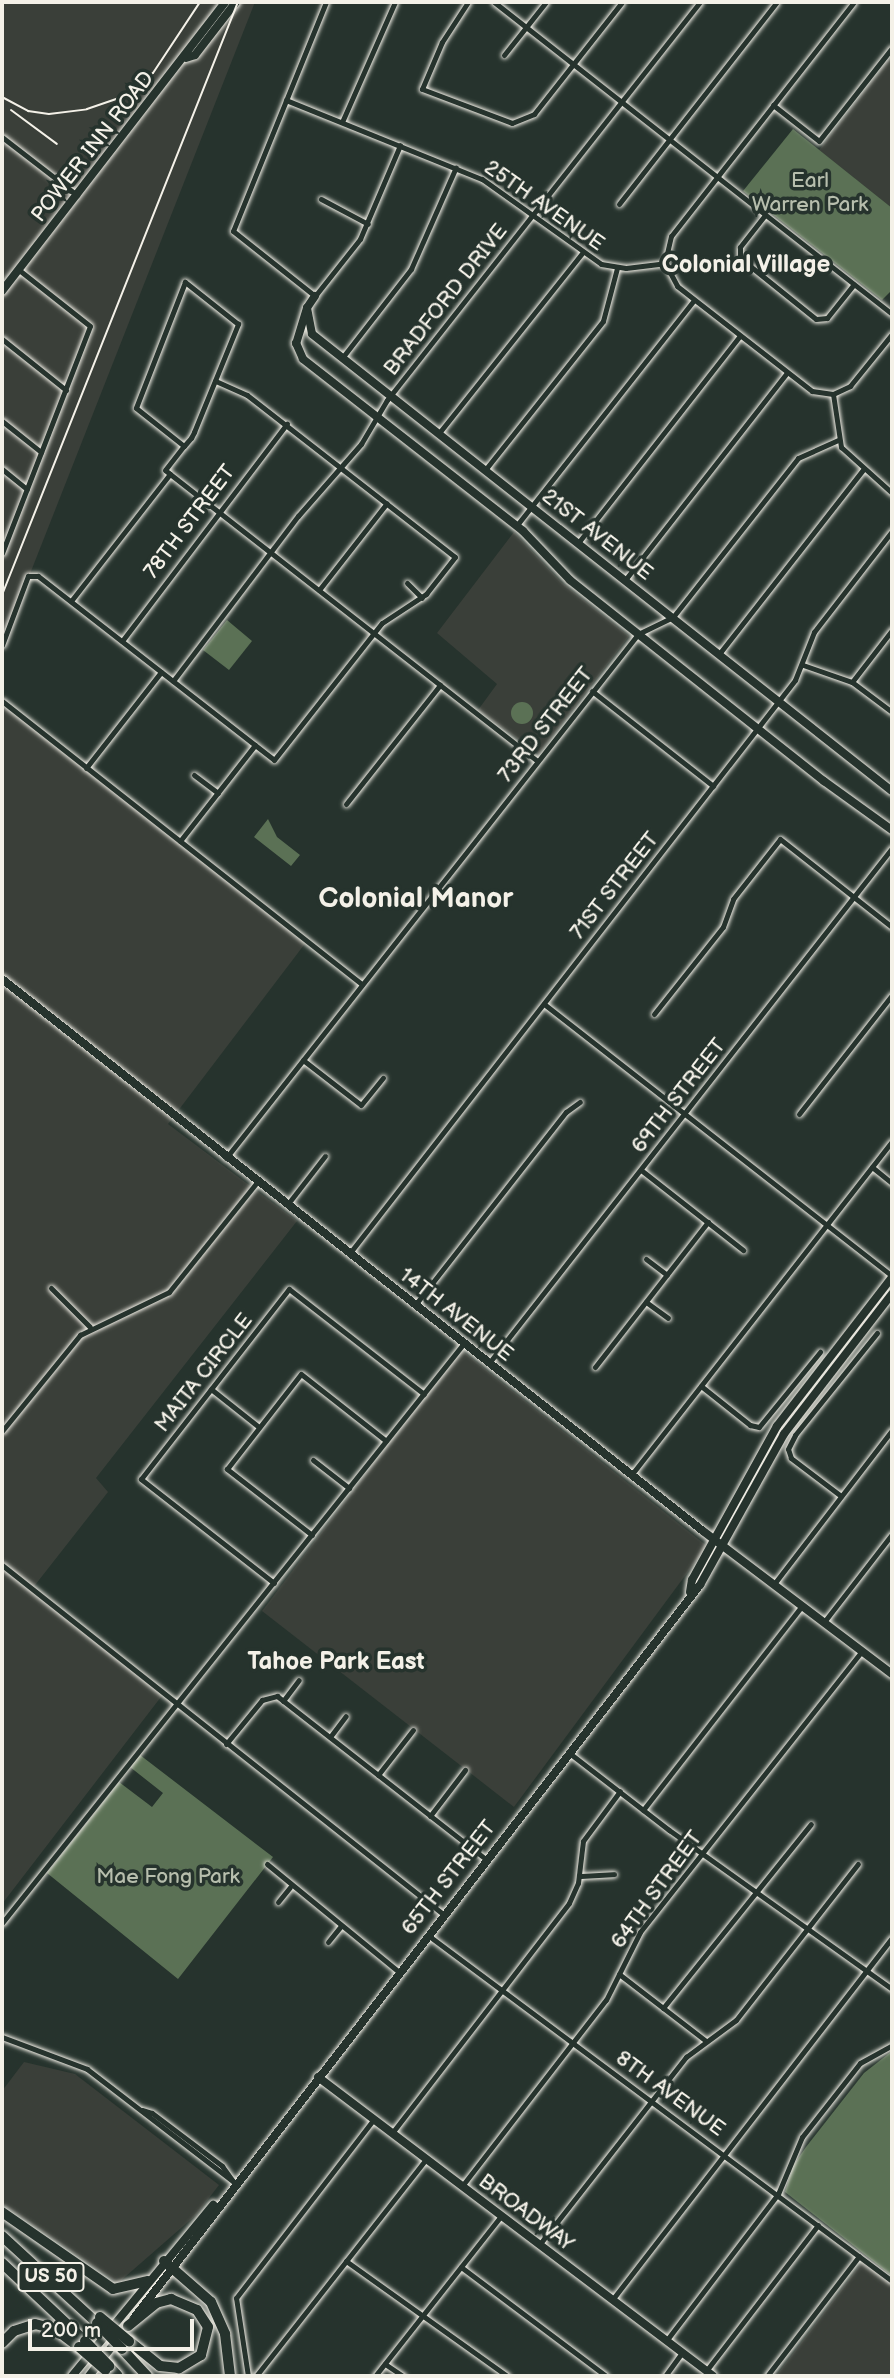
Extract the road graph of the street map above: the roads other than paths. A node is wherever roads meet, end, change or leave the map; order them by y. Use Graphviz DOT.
graph roads {
  1 [pos="225,2"];
  2 [pos="236,2"];
  3 [pos="326,2"];
  4 [pos="395,2"];
  5 [pos="468,2"];
  6 [pos="494,2"];
  7 [pos="546,2"];
  8 [pos="622,2"];
  9 [pos="700,2"];
  10 [pos="777,2"];
  11 [pos="854,2"];
  12 [pos="526,27"];
  13 [pos="892,47"];
  14 [pos="504,55"];
  15 [pos="186,58"];
  16 [pos="573,64"];
  17 [pos="286,100"];
  18 [pos="621,102"];
  19 [pos="773,105"];
  20 [pos="342,122"];
  21 [pos="2,137"];
  22 [pos="670,139"];
  23 [pos="400,145"];
  24 [pos="456,167"];
  25 [pos="717,177"];
  26 [pos="78,195"];
  27 [pos="321,200"];
  28 [pos="619,204"];
  29 [pos="533,215"];
  30 [pos="765,215"];
  31 [pos="368,224"];
  32 [pos="582,253"];
  33 [pos="665,263"];
  34 [pos="617,268"];
  35 [pos="19,270"];
  36 [pos="854,284"];
  37 [pos="2,291"];
  38 [pos="315,296"];
  39 [pos="694,300"];
  40 [pos="307,308"];
  41 [pos="892,314"];
  42 [pos="892,334"];
  43 [pos="740,336"];
  44 [pos="2,339"];
  45 [pos="324,343"];
  46 [pos="297,349"];
  47 [pos="342,358"];
  48 [pos="787,373"];
  49 [pos="215,381"];
  50 [pos="65,390"];
  51 [pos="833,394"];
  52 [pos="391,396"];
  53 [pos="378,416"];
  54 [pos="2,421"];
  55 [pos="287,425"];
  56 [pos="439,433"];
  57 [pos="838,440"];
  58 [pos="184,446"];
  59 [pos="41,452"];
  60 [pos="341,467"];
  61 [pos="2,469"];
  62 [pos="485,470"];
  63 [pos="863,470"];
  64 [pos="170,474"];
  65 [pos="27,489"];
  66 [pos="892,493"];
  67 [pos="387,503"];
  68 [pos="532,507"];
  69 [pos="219,513"];
  70 [pos="517,525"];
  71 [pos="892,531"];
  72 [pos="578,543"];
  73 [pos="2,553"];
  74 [pos="272,554"];
  75 [pos="625,580"];
  76 [pos="407,583"];
  77 [pos="319,590"];
  78 [pos="422,598"];
  79 [pos="71,601"];
  80 [pos="673,617"];
  81 [pos="892,630"];
  82 [pos="374,634"];
  83 [pos="638,634"];
  84 [pos="122,641"];
  85 [pos="2,645"];
  86 [pos="719,653"];
  87 [pos="803,664"];
  88 [pos="161,672"];
  89 [pos="173,681"];
  90 [pos="852,682"];
  91 [pos="440,685"];
  92 [pos="592,691"];
  93 [pos="2,701"];
  94 [pos="779,701"];
  95 [pos="892,712"];
  96 [pos="758,728"];
  97 [pos="255,745"];
  98 [pos="537,761"];
  99 [pos="86,768"];
  100 [pos="194,775"];
  101 [pos="713,786"];
  102 [pos="892,791"];
  103 [pos="218,793"];
  104 [pos="346,804"];
  105 [pos="892,830"];
  106 [pos="180,841"];
  107 [pos="892,848"];
  108 [pos="855,897"];
  109 [pos="892,927"];
  110 [pos="2,979"];
  111 [pos="362,984"];
  112 [pos="892,995"];
  113 [pos="544,1004"];
  114 [pos="654,1014"];
  115 [pos="303,1060"];
  116 [pos="383,1077"];
  117 [pos="580,1102"];
  118 [pos="685,1114"];
  119 [pos="799,1114"];
  120 [pos="892,1141"];
  121 [pos="325,1156"];
  122 [pos="226,1158"];
  123 [pos="872,1167"];
  124 [pos="641,1170"];
  125 [pos="257,1182"];
  126 [pos="892,1183"];
  127 [pos="287,1205"];
  128 [pos="708,1222"];
  129 [pos="827,1225"];
  130 [pos="743,1250"];
  131 [pos="349,1254"];
  132 [pos="646,1259"];
  133 [pos="667,1275"];
  134 [pos="892,1276"];
  135 [pos="51,1288"];
  136 [pos="892,1294"];
  137 [pos="646,1302"];
  138 [pos="415,1305"];
  139 [pos="668,1318"];
  140 [pos="90,1327"];
  141 [pos="877,1334"];
  142 [pos="464,1343"];
  143 [pos="820,1352"];
  144 [pos="489,1363"];
  145 [pos="595,1367"];
  146 [pos="701,1386"];
  147 [pos="211,1389"];
  148 [pos="424,1394"];
  149 [pos="259,1427"];
  150 [pos="892,1430"];
  151 [pos="2,1432"];
  152 [pos="386,1441"];
  153 [pos="313,1460"];
  154 [pos="632,1474"];
  155 [pos="349,1488"];
  156 [pos="841,1496"];
  157 [pos="892,1534"];
  158 [pos="312,1535"];
  159 [pos="715,1539"];
  160 [pos="723,1545"];
  161 [pos="2,1565"];
  162 [pos="274,1583"];
  163 [pos="774,1584"];
  164 [pos="691,1592"];
  165 [pos="803,1606"];
  166 [pos="824,1622"];
  167 [pos="862,1651"];
  168 [pos="892,1674"];
  169 [pos="299,1680"];
  170 [pos="283,1701"];
  171 [pos="176,1704"];
  172 [pos="346,1716"];
  173 [pos="413,1730"];
  174 [pos="330,1737"];
  175 [pos="226,1744"];
  176 [pos="568,1752"];
  177 [pos="465,1770"];
  178 [pos="378,1775"];
  179 [pos="620,1791"];
  180 [pos="643,1810"];
  181 [pos="430,1816"];
  182 [pos="811,1824"];
  183 [pos="702,1853"];
  184 [pos="486,1859"];
  185 [pos="267,1864"];
  186 [pos="858,1864"];
  187 [pos="614,1874"];
  188 [pos="579,1876"];
  189 [pos="290,1887"];
  190 [pos="755,1889"];
  191 [pos="278,1902"];
  192 [pos="443,1914"];
  193 [pos="2,1923"];
  194 [pos="341,1926"];
  195 [pos="807,1927"];
  196 [pos="427,1934"];
  197 [pos="892,1938"];
  198 [pos="328,1942"];
  199 [pos="867,1970"];
  200 [pos="399,1972"];
  201 [pos="619,1974"];
  202 [pos="892,1989"];
  203 [pos="503,1992"];
  204 [pos="663,2008"];
  205 [pos="2,2037"];
  206 [pos="706,2041"];
  207 [pos="573,2044"];
  208 [pos="892,2045"];
  209 [pos="318,2077"];
  210 [pos="652,2101"];
  211 [pos="374,2119"];
  212 [pos="392,2133"];
  213 [pos="725,2153"];
  214 [pos="426,2159"];
  215 [pos="234,2183"];
  216 [pos="463,2186"];
  217 [pos="778,2194"];
  218 [pos="2,2212"];
  219 [pos="501,2216"];
  220 [pos="818,2225"];
  221 [pos="2,2235"];
  222 [pos="539,2245"];
  223 [pos="859,2256"];
  224 [pos="346,2261"];
  225 [pos="2,2263"];
  226 [pos="169,2264"];
  227 [pos="461,2267"];
  228 [pos="148,2281"];
  229 [pos="892,2281"];
  230 [pos="612,2300"];
  231 [pos="424,2314"];
  232 [pos="128,2326"];
  233 [pos="666,2341"];
  234 [pos="2,2343"];
  235 [pos="82,2344"];
  236 [pos="125,2345"];
  237 [pos="682,2353"];
  238 [pos="386,2364"];
  239 [pos="109,2371"];
  240 [pos="709,2374"];
  241 [pos="72,2376"];
  242 [pos="89,2376"];
  243 [pos="118,2376"];
  244 [pos="147,2376"];
  245 [pos="230,2376"];
  246 [pos="248,2376"];
  247 [pos="256,2376"];
  248 [pos="375,2376"];
  249 [pos="403,2376"];
  250 [pos="507,2376"];
  251 [pos="606,2376"];
  252 [pos="665,2376"];
  253 [pos="768,2376"];
  1 -- 15 [label="main road, POWER INN ROAD"];
  2 -- 15 [label="main road, POWER INN ROAD"];
  3 -- 17 [label="street"];
  4 -- 20 [label="street"];
  5 -- 16 [label="street"];
  6 -- 12 [label="street"];
  7 -- 12 [label="street"];
  8 -- 16 [label="street"];
  9 -- 18 [label="street, BRADFORD DRIVE"];
  10 -- 22 [label="street"];
  11 -- 19 [label="street"];
  12 -- 14 [label="street"];
  12 -- 16 [label="street"];
  13 -- 19 [label="street"];
  15 -- 26 [label="main road, POWER INN ROAD"];
  16 -- 18 [label="street"];
  17 -- 20 [label="street, 25TH AVENUE"];
  17 -- 38 [label="street"];
  18 -- 22 [label="street"];
  18 -- 29 [label="street, BRADFORD DRIVE"];
  19 -- 25 [label="street"];
  20 -- 23 [label="street, 25TH AVENUE"];
  21 -- 26 [label="street"];
  22 -- 25 [label="street"];
  22 -- 28 [label="street"];
  23 -- 24 [label="street, 25TH AVENUE"];
  23 -- 31 [label="street"];
  24 -- 29 [label="street, 25TH AVENUE"];
  24 -- 47 [label="street"];
  25 -- 30 [label="street"];
  25 -- 33 [label="street"];
  26 -- 35 [label="main road, POWER INN ROAD"];
  27 -- 31 [label="street"];
  29 -- 32 [label="street, 25TH AVENUE"];
  29 -- 52 [label="street, BRADFORD DRIVE"];
  30 -- 36 [label="street"];
  30 -- 36 [label="street"];
  31 -- 38 [label="street"];
  32 -- 34 [label="street, 25TH AVENUE"];
  32 -- 56 [label="street"];
  33 -- 34 [label="street, 25TH AVENUE"];
  33 -- 39 [label="street"];
  34 -- 62 [label="street"];
  35 -- 37 [label="main road, POWER INN ROAD"];
  35 -- 50 [label="street"];
  36 -- 41 [label="street"];
  38 -- 40 [label="main road"];
  39 -- 43 [label="street"];
  39 -- 68 [label="street"];
  40 -- 45 [label="main road, 21ST AVENUE"];
  40 -- 46 [label="main road"];
  42 -- 51 [label="street"];
  43 -- 48 [label="street"];
  43 -- 72 [label="street"];
  44 -- 50 [label="street"];
  45 -- 46 [label="main road"];
  45 -- 47 [label="main road, 21ST AVENUE"];
  46 -- 53 [label="main road, 21ST AVENUE"];
  47 -- 52 [label="main road, 21ST AVENUE"];
  48 -- 51 [label="street"];
  48 -- 75 [label="street"];
  49 -- 55 [label="street"];
  49 -- 58 [label="street"];
  49 -- 58 [label="street"];
  50 -- 59 [label="street"];
  51 -- 57 [label="street"];
  52 -- 53 [label="street, BRADFORD DRIVE"];
  52 -- 56 [label="main road, 21ST AVENUE"];
  53 -- 60 [label="street, BRADFORD DRIVE"];
  53 -- 70 [label="main road, 21ST AVENUE"];
  54 -- 59 [label="street"];
  55 -- 60 [label="street"];
  55 -- 69 [label="street, 78TH STREET"];
  56 -- 62 [label="main road, 21ST AVENUE"];
  57 -- 63 [label="street"];
  57 -- 80 [label="street, 73RD STREET"];
  58 -- 64 [label="street"];
  59 -- 65 [label="street"];
  60 -- 67 [label="street"];
  60 -- 74 [label="street, BRADFORD DRIVE"];
  61 -- 65 [label="street"];
  62 -- 68 [label="main road, 21ST AVENUE"];
  63 -- 66 [label="street"];
  63 -- 86 [label="street"];
  64 -- 69 [label="street"];
  64 -- 79 [label="street"];
  65 -- 73 [label="street"];
  67 -- 77 [label="street"];
  67 -- 78 [label="street"];
  68 -- 70 [label="street"];
  68 -- 72 [label="main road, 21ST AVENUE"];
  69 -- 74 [label="street"];
  69 -- 84 [label="street, 78TH STREET"];
  70 -- 83 [label="main road, 21ST AVENUE"];
  71 -- 87 [label="street, 71ST STREET"];
  72 -- 75 [label="main road, 21ST AVENUE"];
  74 -- 77 [label="street"];
  74 -- 89 [label="street, BRADFORD DRIVE"];
  75 -- 80 [label="main road, 21ST AVENUE"];
  76 -- 78 [label="street"];
  77 -- 82 [label="street"];
  78 -- 82 [label="street"];
  79 -- 84 [label="street"];
  79 -- 85 [label="street"];
  80 -- 83 [label="street, 73RD STREET"];
  80 -- 86 [label="main road, 21ST AVENUE"];
  81 -- 90 [label="street"];
  82 -- 91 [label="street"];
  82 -- 97 [label="street"];
  83 -- 92 [label="street, 73RD STREET"];
  83 -- 96 [label="main road, 21ST AVENUE"];
  84 -- 88 [label="street"];
  86 -- 94 [label="main road, 21ST AVENUE"];
  87 -- 90 [label="street"];
  87 -- 94 [label="street, 71ST STREET"];
  88 -- 89 [label="street"];
  88 -- 99 [label="street"];
  89 -- 97 [label="street"];
  90 -- 95 [label="street"];
  91 -- 98 [label="street"];
  91 -- 104 [label="street"];
  92 -- 98 [label="street, 73RD STREET"];
  92 -- 101 [label="street"];
  93 -- 99 [label="street"];
  94 -- 96 [label="street, 71ST STREET"];
  94 -- 102 [label="main road, 21ST AVENUE"];
  96 -- 101 [label="street, 71ST STREET"];
  96 -- 105 [label="main road, 21ST AVENUE"];
  97 -- 103 [label="street"];
  98 -- 111 [label="street, 73RD STREET"];
  99 -- 106 [label="street"];
  100 -- 103 [label="street"];
  101 -- 113 [label="street, 71ST STREET"];
  103 -- 106 [label="street"];
  106 -- 111 [label="street"];
  107 -- 108 [label="street, 69TH STREET"];
  108 -- 109 [label="street"];
  108 -- 114 [label="street"];
  108 -- 118 [label="street, 69TH STREET"];
  110 -- 122 [label="main road, 14TH AVENUE"];
  111 -- 115 [label="street, 73RD STREET"];
  112 -- 119 [label="street"];
  113 -- 118 [label="street"];
  113 -- 131 [label="street, 71ST STREET"];
  115 -- 116 [label="street"];
  115 -- 122 [label="street, 73RD STREET"];
  117 -- 138 [label="street"];
  118 -- 124 [label="street, 69TH STREET"];
  118 -- 129 [label="street"];
  120 -- 123 [label="street"];
  121 -- 127 [label="street"];
  122 -- 125 [label="main road, 14TH AVENUE"];
  123 -- 126 [label="street"];
  123 -- 129 [label="street"];
  124 -- 128 [label="street"];
  124 -- 144 [label="street, 69TH STREET"];
  125 -- 127 [label="main road, 14TH AVENUE"];
  125 -- 140 [label="street"];
  127 -- 131 [label="main road, 14TH AVENUE"];
  128 -- 130 [label="street"];
  128 -- 133 [label="street"];
  129 -- 134 [label="street"];
  129 -- 146 [label="street"];
  131 -- 138 [label="main road, 14TH AVENUE"];
  132 -- 133 [label="street"];
  133 -- 137 [label="street"];
  134 -- 159 [label="main road, 65TH STREET"];
  135 -- 140 [label="street"];
  136 -- 160 [label="main road, 65TH STREET"];
  137 -- 139 [label="street"];
  137 -- 145 [label="street"];
  138 -- 142 [label="main road, 14TH AVENUE"];
  140 -- 151 [label="street"];
  141 -- 156 [label="street"];
  142 -- 144 [label="main road, 14TH AVENUE"];
  142 -- 148 [label="street"];
  143 -- 146 [label="street"];
  144 -- 154 [label="main road, 14TH AVENUE"];
  146 -- 154 [label="street"];
  147 -- 148 [label="street, MAITA CIRCLE"];
  147 -- 149 [label="street"];
  147 -- 162 [label="street, MAITA CIRCLE"];
  148 -- 152 [label="street"];
  149 -- 152 [label="street"];
  149 -- 158 [label="street"];
  150 -- 156 [label="street"];
  152 -- 155 [label="street"];
  153 -- 155 [label="street"];
  154 -- 159 [label="main road, 14TH AVENUE"];
  155 -- 158 [label="street"];
  156 -- 163 [label="street"];
  157 -- 166 [label="street"];
  158 -- 162 [label="street"];
  159 -- 160 [label="main road, 14TH AVENUE"];
  159 -- 164 [label="main road, 65TH STREET"];
  160 -- 163 [label="main road, 14TH AVENUE"];
  160 -- 164 [label="main road, 65TH STREET"];
  161 -- 171 [label="street"];
  162 -- 171 [label="street"];
  163 -- 165 [label="main road, 14TH AVENUE"];
  164 -- 176 [label="main road, 65TH STREET"];
  165 -- 166 [label="main road, 14TH AVENUE"];
  165 -- 180 [label="street"];
  166 -- 167 [label="main road, 14TH AVENUE"];
  167 -- 168 [label="main road, 14TH AVENUE"];
  167 -- 183 [label="street, 64TH STREET"];
  169 -- 170 [label="street"];
  170 -- 174 [label="street"];
  170 -- 175 [label="street"];
  171 -- 175 [label="street"];
  171 -- 193 [label="street"];
  172 -- 174 [label="street"];
  173 -- 178 [label="street"];
  174 -- 178 [label="street"];
  175 -- 192 [label="street"];
  176 -- 179 [label="street"];
  176 -- 184 [label="main road, 65TH STREET"];
  177 -- 181 [label="street"];
  178 -- 181 [label="street"];
  179 -- 180 [label="street"];
  179 -- 188 [label="street"];
  180 -- 183 [label="street"];
  181 -- 184 [label="street"];
  182 -- 190 [label="street"];
  183 -- 190 [label="street"];
  183 -- 201 [label="street, 64TH STREET"];
  184 -- 192 [label="main road, 65TH STREET"];
  185 -- 189 [label="street"];
  186 -- 195 [label="street"];
  187 -- 188 [label="street"];
  188 -- 203 [label="street"];
  189 -- 191 [label="street"];
  189 -- 194 [label="street"];
  190 -- 195 [label="street"];
  190 -- 204 [label="street"];
  192 -- 196 [label="main road, 65TH STREET"];
  194 -- 198 [label="street"];
  194 -- 200 [label="street"];
  195 -- 199 [label="street"];
  195 -- 206 [label="street"];
  196 -- 200 [label="main road, 65TH STREET"];
  196 -- 203 [label="street, 8TH AVENUE"];
  197 -- 199 [label="street"];
  199 -- 202 [label="street"];
  199 -- 213 [label="street"];
  200 -- 209 [label="main road, 65TH STREET"];
  201 -- 204 [label="street"];
  201 -- 207 [label="street, 64TH STREET"];
  203 -- 207 [label="street, 8TH AVENUE"];
  203 -- 212 [label="street"];
  204 -- 206 [label="street"];
  205 -- 215 [label="street"];
  206 -- 210 [label="street"];
  207 -- 210 [label="street, 8TH AVENUE"];
  207 -- 216 [label="street, 64TH STREET"];
  208 -- 217 [label="street"];
  209 -- 211 [label="main road, BROADWAY"];
  209 -- 215 [label="main road, 65TH STREET"];
  210 -- 213 [label="street, 8TH AVENUE"];
  210 -- 222 [label="street"];
  211 -- 212 [label="main road, BROADWAY"];
  211 -- 246 [label="street"];
  212 -- 214 [label="main road, BROADWAY"];
  213 -- 217 [label="street, 8TH AVENUE"];
  213 -- 230 [label="street"];
  214 -- 216 [label="main road, BROADWAY"];
  214 -- 224 [label="street"];
  215 -- 226 [label="main road, 65TH STREET"];
  216 -- 219 [label="main road, BROADWAY"];
  217 -- 220 [label="street, 8TH AVENUE"];
  217 -- 233 [label="street"];
  218 -- 228 [label="highway"];
  219 -- 222 [label="main road, BROADWAY"];
  219 -- 227 [label="street"];
  220 -- 223 [label="street, 8TH AVENUE"];
  220 -- 240 [label="street"];
  221 -- 236 [label="highway, US 50, bridge"];
  222 -- 230 [label="main road, BROADWAY"];
  223 -- 229 [label="street, 8TH AVENUE"];
  223 -- 253 [label="street"];
  224 -- 231 [label="street"];
  224 -- 247 [label="street"];
  225 -- 235 [label="highway, US 50"];
  226 -- 228 [label="main road, 65TH STREET"];
  226 -- 232 [label="main road, 65TH STREET"];
  226 -- 245 [label="highway"];
  227 -- 231 [label="street"];
  227 -- 251 [label="street"];
  228 -- 241 [label="main road, 65TH STREET"];
  230 -- 233 [label="main road, BROADWAY"];
  231 -- 238 [label="street"];
  231 -- 250 [label="street"];
  232 -- 236 [label="highway"];
  232 -- 242 [label="main road, 65TH STREET"];
  233 -- 237 [label="main road, BROADWAY"];
  234 -- 235 [label="highway"];
  235 -- 239 [label="highway, US 50, bridge"];
  236 -- 244 [label="highway, US 50"];
  237 -- 240 [label="main road, BROADWAY"];
  237 -- 252 [label="street"];
  238 -- 248 [label="street"];
  238 -- 249 [label="street"];
  239 -- 243 [label="highway, US 50"];
}
